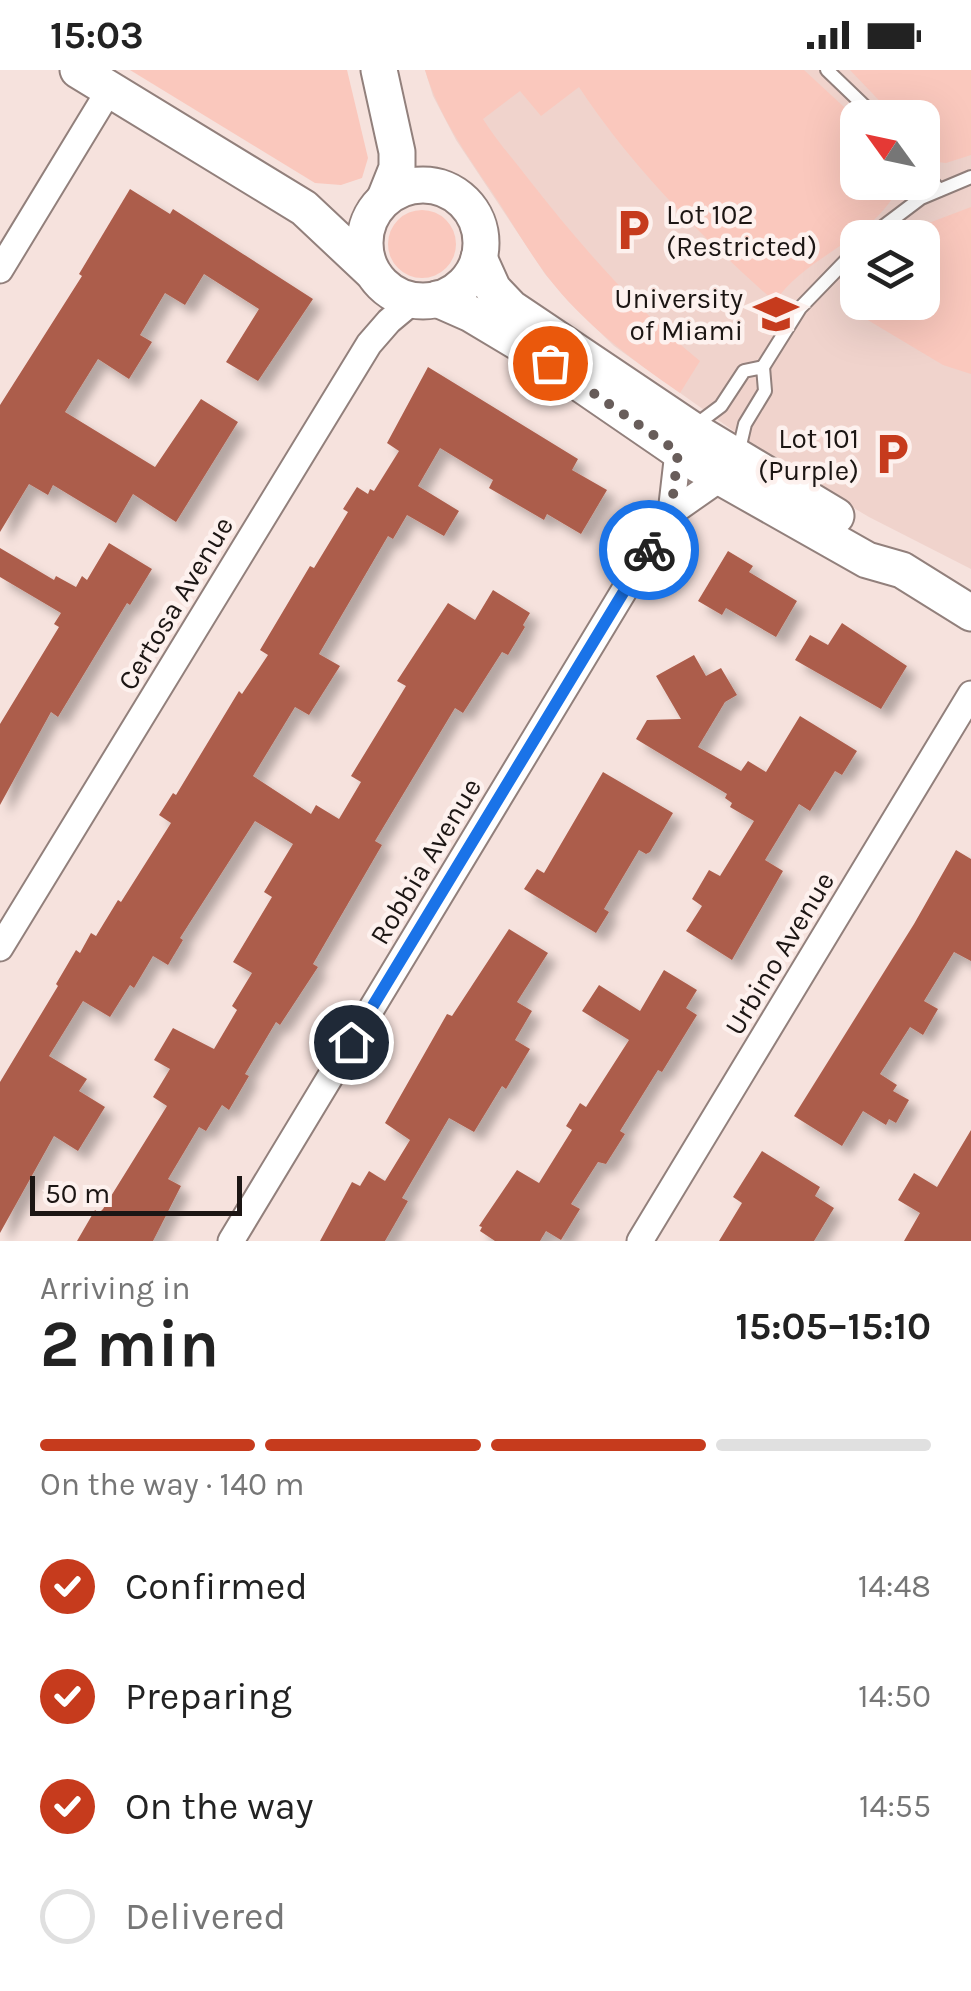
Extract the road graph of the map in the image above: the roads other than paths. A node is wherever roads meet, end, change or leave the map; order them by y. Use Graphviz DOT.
graph roads {
  1 [pos="78,70"];
  2 [pos="379,70"];
  3 [pos="404,70"];
  4 [pos="827,70"];
  5 [pos="110,89"];
  6 [pos="858,100"];
  7 [pos="971,177"];
  8 [pos="442,187"];
  9 [pos="940,190"];
  10 [pos="924,200"];
  11 [pos="379,205"];
  12 [pos="304,208"];
  13 [pos="891,220"];
  14 [pos="479,258"];
  15 [pos="840,267"];
  16 [pos="0,270"];
  17 [pos="372,271"];
  18 [pos="425,300"];
  19 [pos="763,367"];
  20 [pos="708,452"];
  21 [pos="671,513"];
  22 [pos="969,618"];
  23 [pos="970,691"];
  24 [pos="0,948"];
  25 [pos="231,1241"];
  26 [pos="640,1241"];
  1 -- 5 [label="street"];
  2 -- 11 [label="street"];
  3 -- 8 [label="street"];
  4 -- 6 [label="lane"];
  5 -- 12 [label="street"];
  5 -- 16 [label="street"];
  7 -- 9 [label="lane"];
  8 -- 11 [label="street"];
  8 -- 14 [label="street"];
  10 -- 13 [label="lane"];
  11 -- 12 [label="street"];
  11 -- 17 [label="street"];
  12 -- 17 [label="street"];
  14 -- 18 [label="street"];
  14 -- 20 [label="street"];
  15 -- 19 [label="lane"];
  17 -- 18 [label="street"];
  18 -- 20 [label="street"];
  18 -- 24 [label="street, Certosa Avenue"];
  19 -- 20 [label="lane"];
  19 -- 20 [label="lane"];
  20 -- 21 [label="street, Robbia Avenue"];
  20 -- 21 [label="street, Robbia Avenue"];
  20 -- 22 [label="street"];
  21 -- 25 [label="street, Robbia Avenue"];
  23 -- 26 [label="street, Urbino Avenue"];
}
